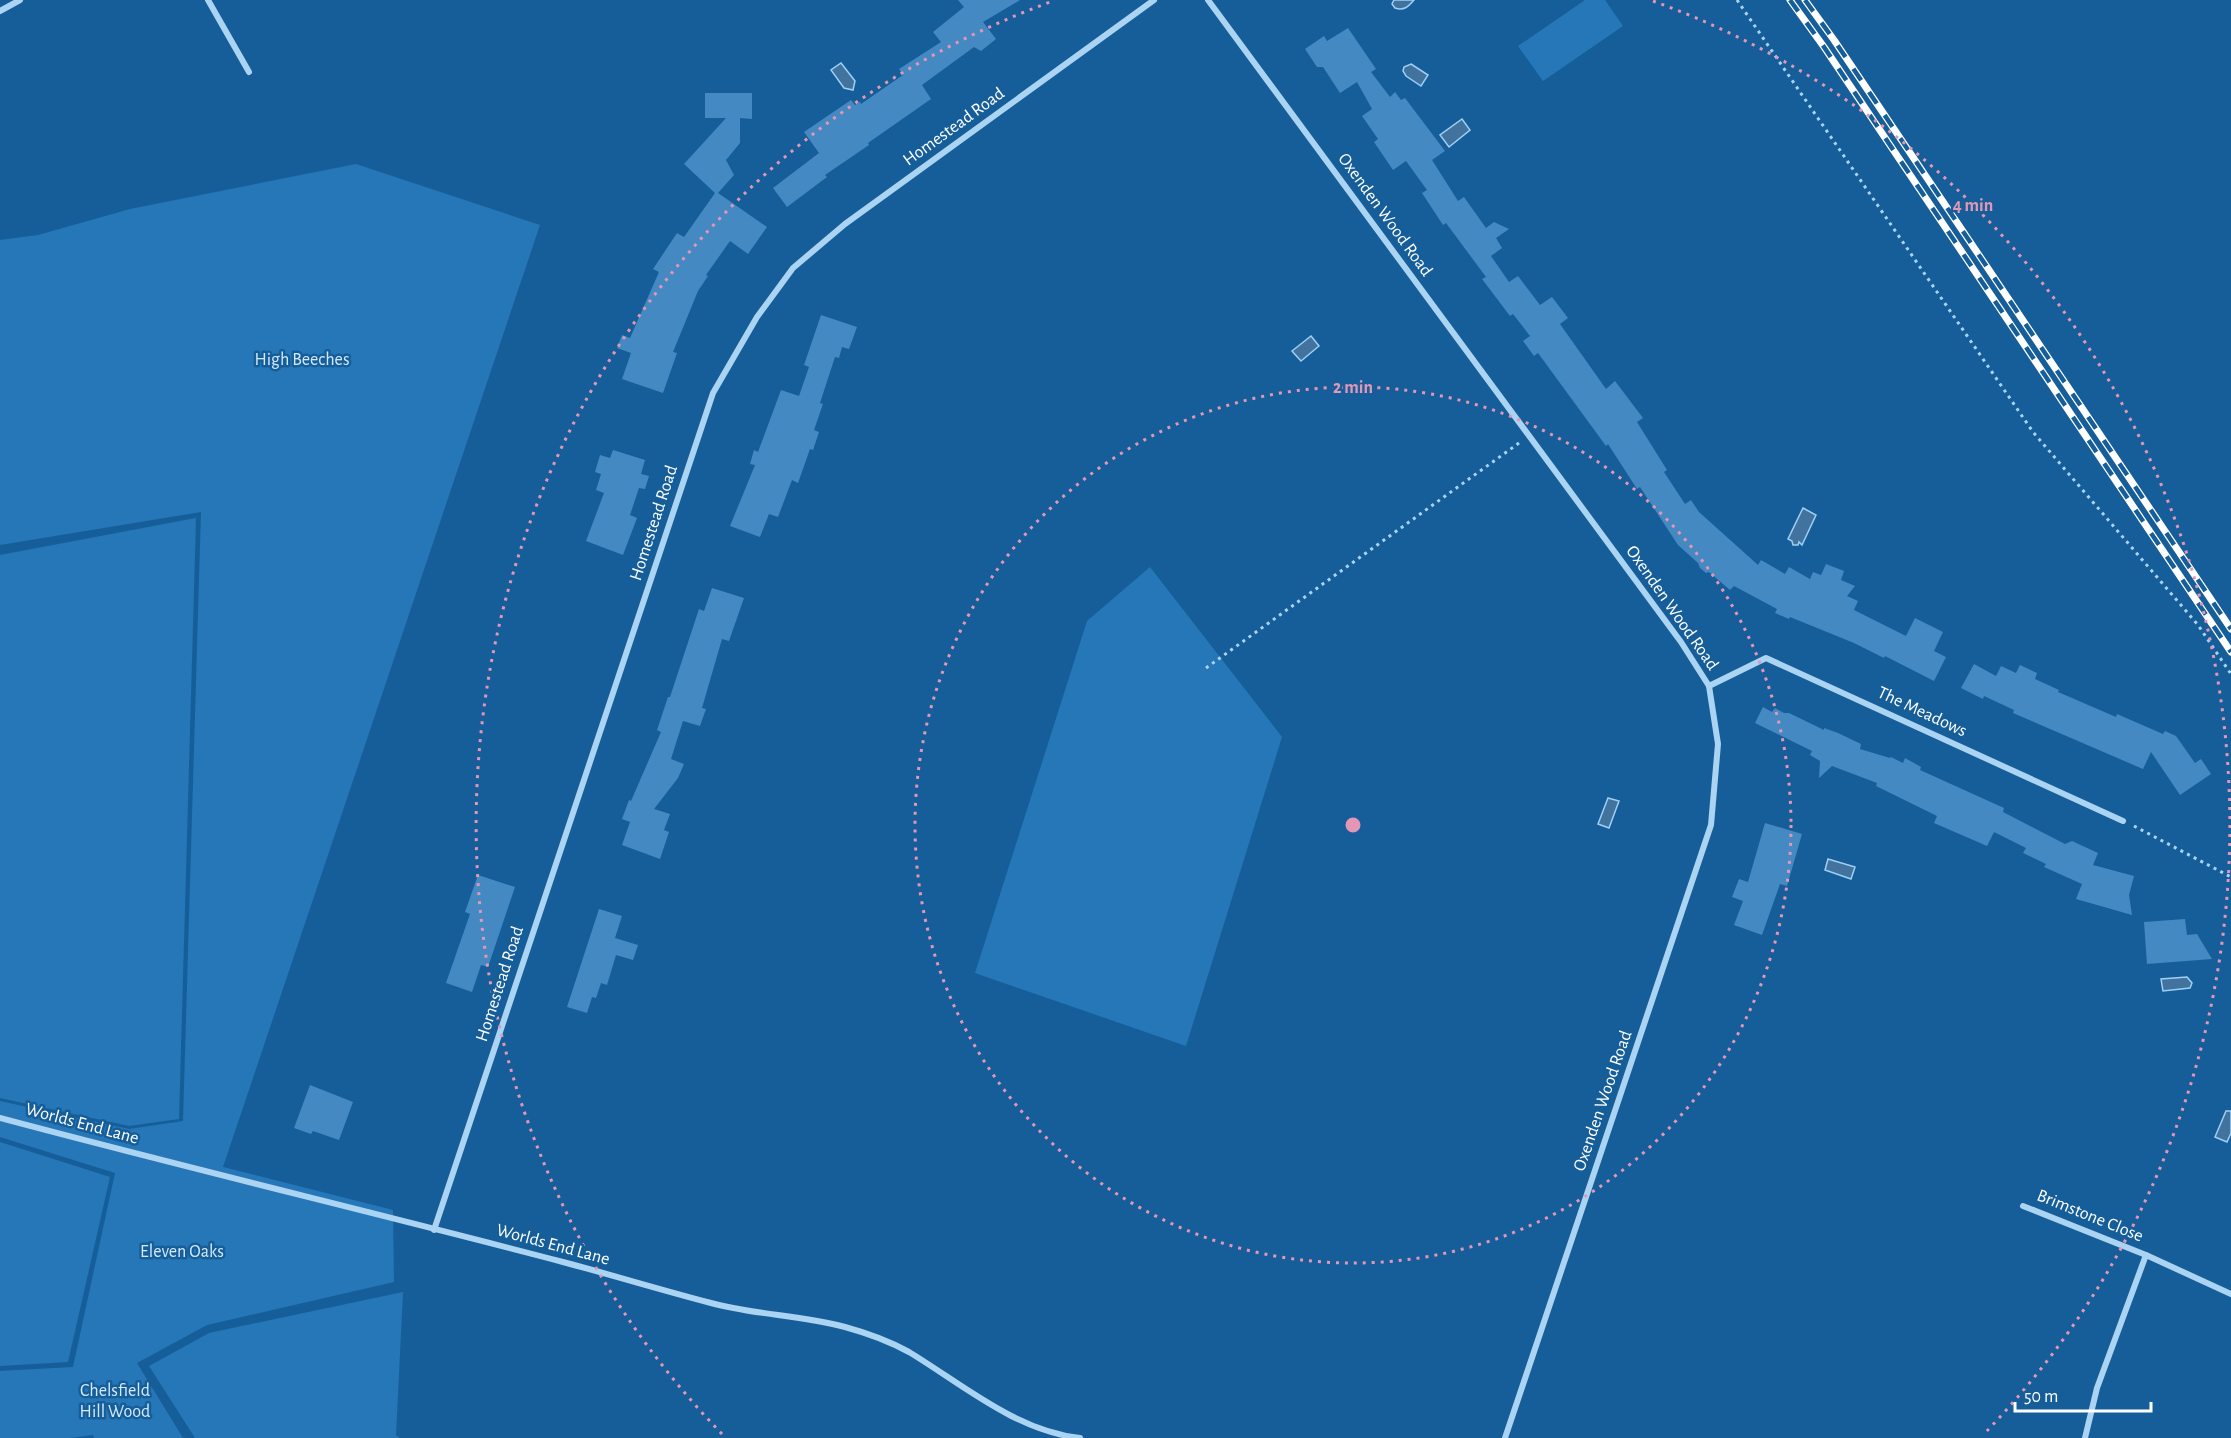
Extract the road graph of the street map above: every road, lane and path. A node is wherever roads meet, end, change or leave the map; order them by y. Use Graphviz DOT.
graph roads {
  1 [pos="20,0"];
  2 [pos="208,0"];
  3 [pos="1154,0"];
  4 [pos="1208,0"];
  5 [pos="1737,0"];
  6 [pos="0,11"];
  7 [pos="249,72"];
  8 [pos="1528,435"];
  9 [pos="1206,668"];
  10 [pos="2231,674"];
  11 [pos="1709,686"];
  12 [pos="2123,821"];
  13 [pos="2231,877"];
  14 [pos="0,1118"];
  15 [pos="2023,1206"];
  16 [pos="434,1230"];
  17 [pos="2146,1255"];
  18 [pos="2231,1294"];
  19 [pos="1080,1438"];
  20 [pos="1505,1438"];
  21 [pos="2085,1438"];
  1 -- 6 [label="street"];
  2 -- 7 [label="street"];
  3 -- 16 [label="street, Homestead Road"];
  4 -- 8 [label="street, Oxenden Wood Road"];
  5 -- 10 [label="path"];
  8 -- 9 [label="path"];
  8 -- 11 [label="street, Oxenden Wood Road"];
  11 -- 12 [label="street, The Meadows"];
  11 -- 20 [label="street, Oxenden Wood Road"];
  12 -- 13 [label="path"];
  14 -- 16 [label="street, Worlds End Lane"];
  15 -- 17 [label="street, Brimstone Close"];
  16 -- 19 [label="street, Worlds End Lane"];
  17 -- 18 [label="street, Brimstone Close"];
  17 -- 21 [label="street, Brimstone Close"];
}
